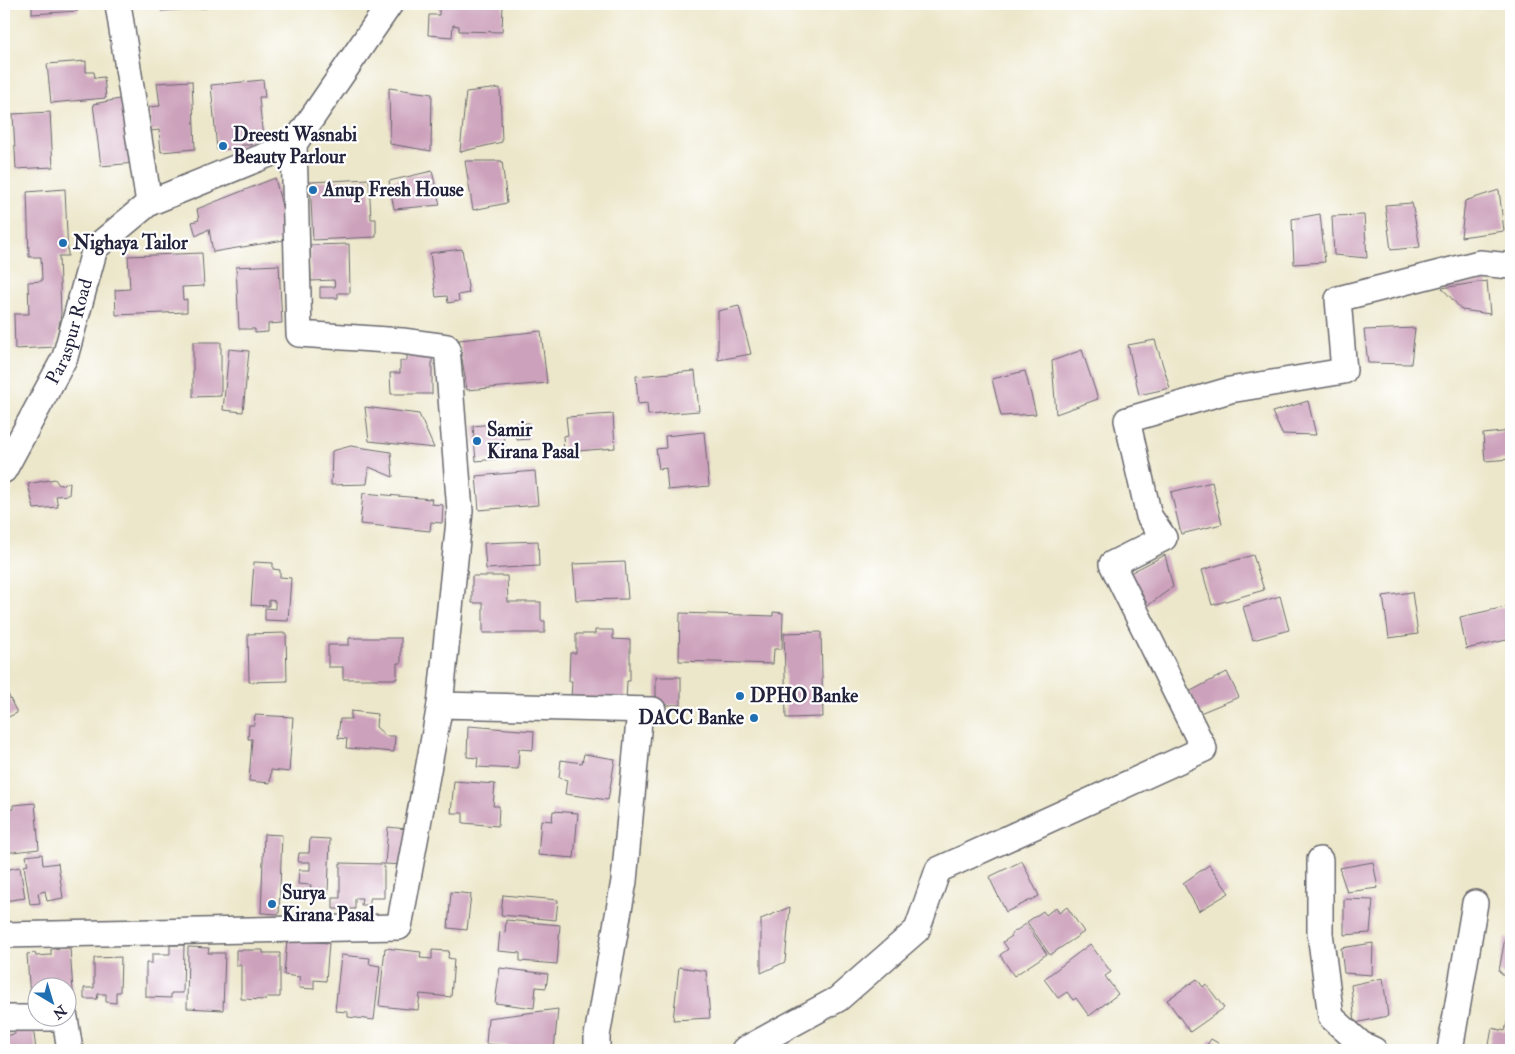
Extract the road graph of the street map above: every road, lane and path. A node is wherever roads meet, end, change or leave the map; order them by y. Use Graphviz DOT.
graph roads {
  1 [pos="118,4"];
  2 [pos="390,4"];
  3 [pos="294,144"];
  4 [pos="149,203"];
  5 [pos="1511,266"];
  6 [pos="4,470"];
  7 [pos="440,705"];
  8 [pos="1320,860"];
  9 [pos="1474,903"];
  10 [pos="4,935"];
  11 [pos="4,1018"];
  12 [pos="70,1050"];
  13 [pos="597,1050"];
  14 [pos="744,1050"];
  15 [pos="1374,1050"];
  16 [pos="1450,1050"];
  1 -- 4 [label="street"];
  2 -- 3 [label="street"];
  3 -- 4 [label="street, Paraspur Road"];
  3 -- 7 [label="street"];
  4 -- 6 [label="street, Paraspur Road"];
  5 -- 14 [label="street"];
  7 -- 10 [label="street"];
  7 -- 13 [label="street"];
  8 -- 15 [label="street"];
  9 -- 16 [label="street"];
  11 -- 12 [label="street"];
}
